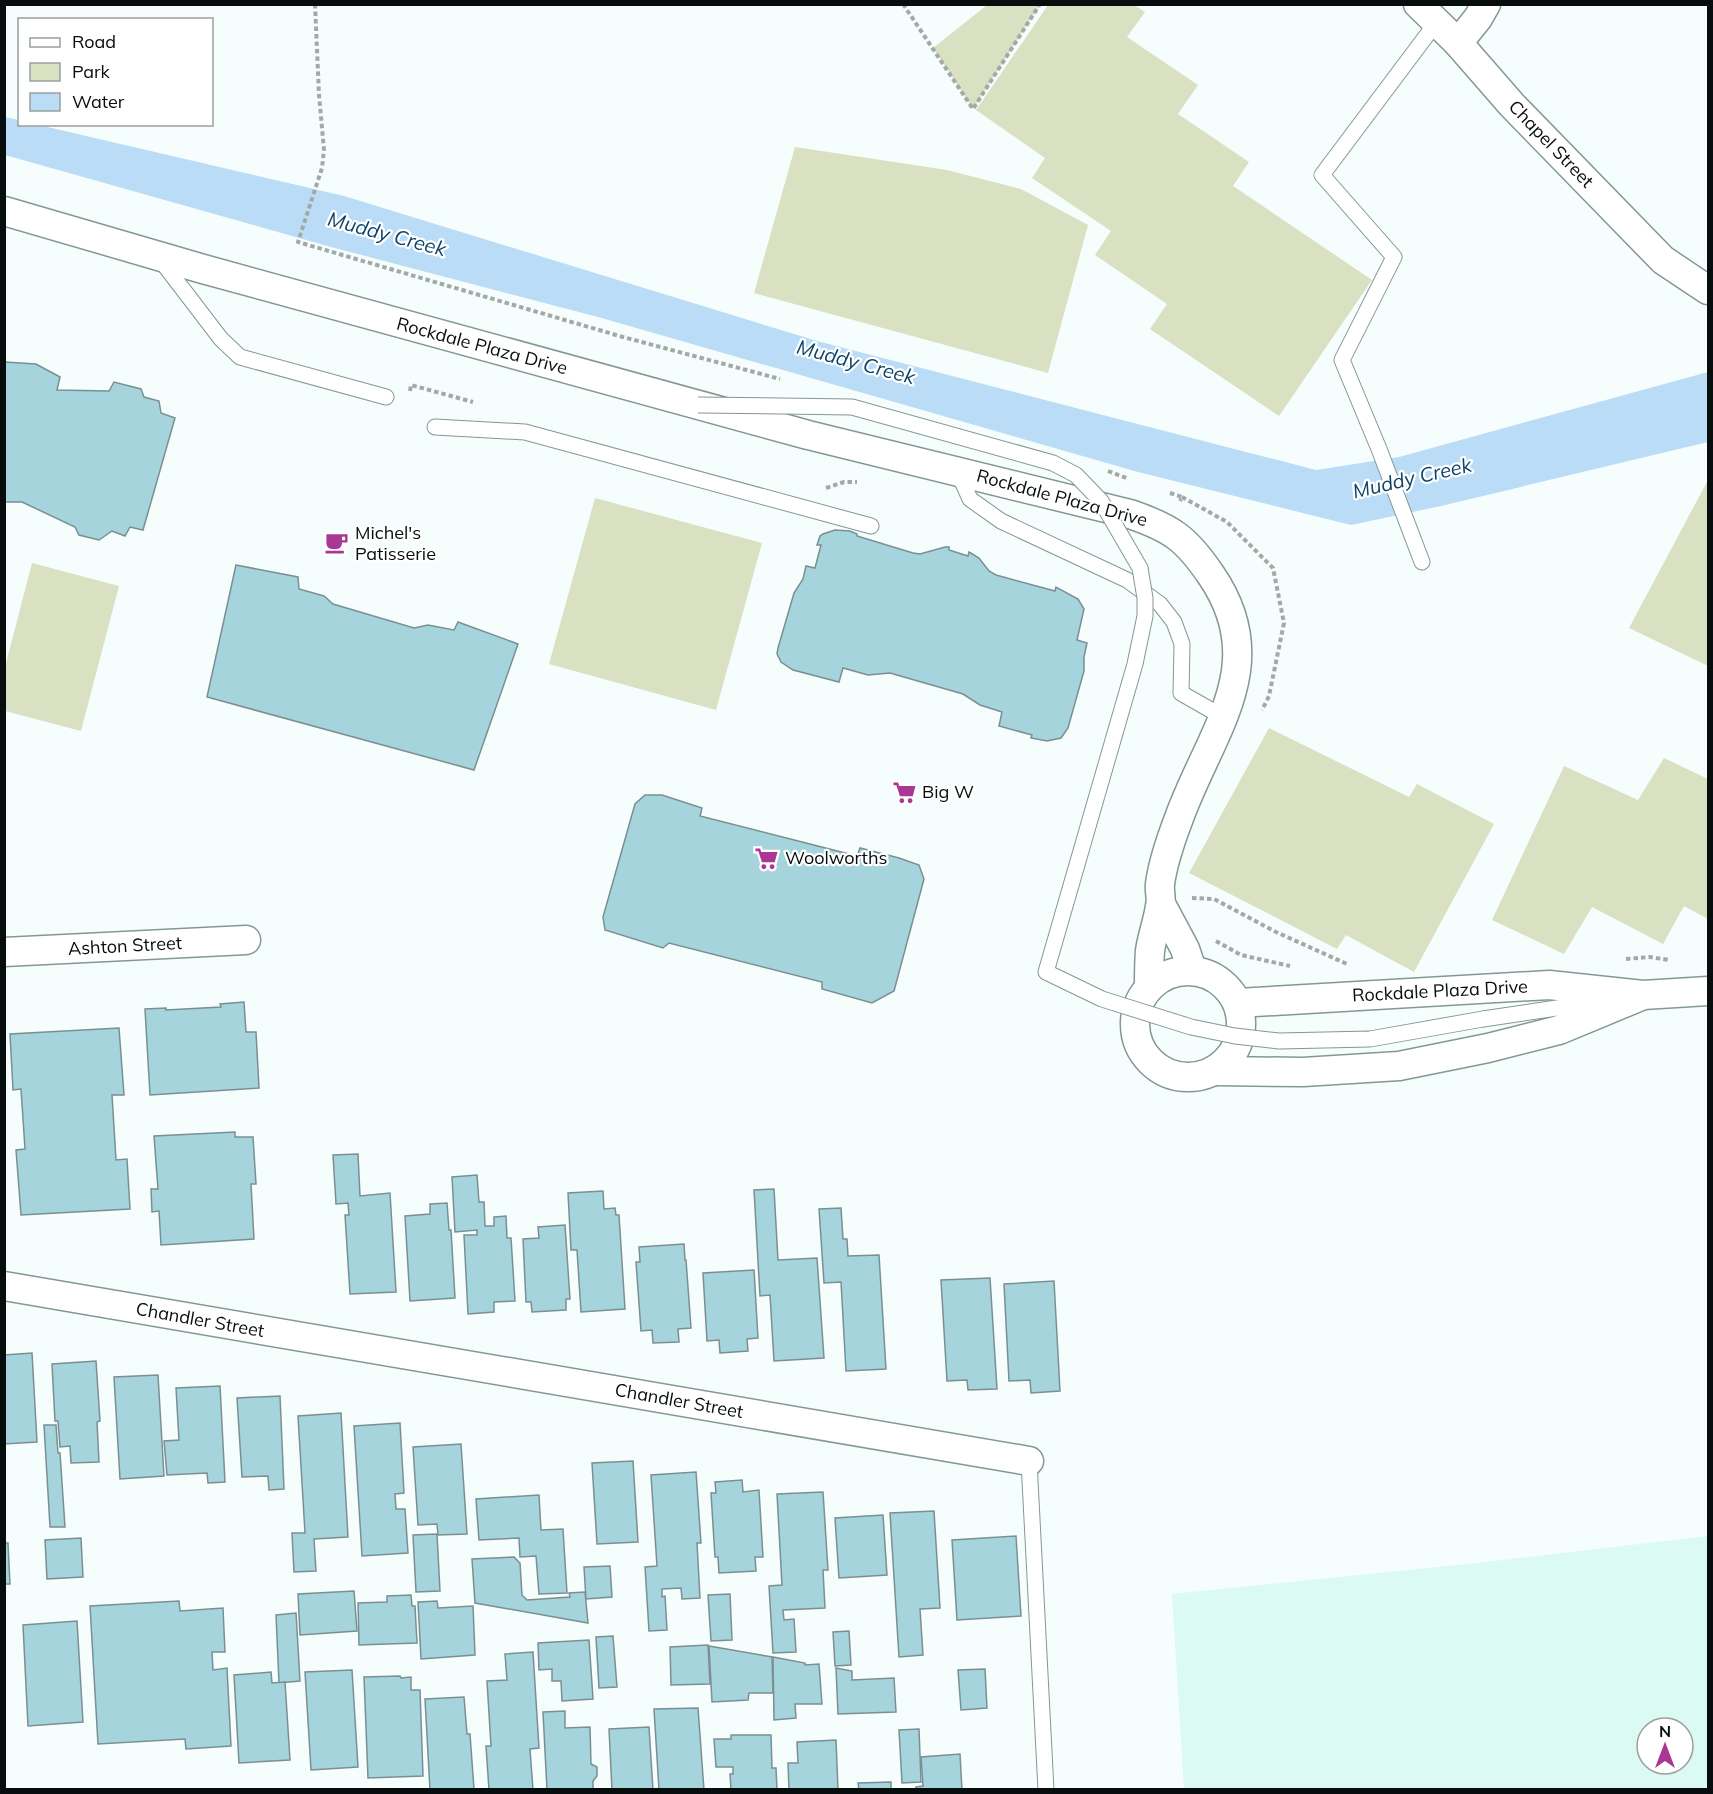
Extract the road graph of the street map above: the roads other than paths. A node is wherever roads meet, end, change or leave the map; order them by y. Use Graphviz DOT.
graph roads {
  1 [pos="1486,4"];
  2 [pos="1427,14"];
  3 [pos="1458,43"];
  4 [pos="6,212"];
  5 [pos="155,254"];
  6 [pos="1699,284"];
  7 [pos="386,397"];
  8 [pos="698,405"];
  9 [pos="435,427"];
  10 [pos="957,470"];
  11 [pos="871,526"];
  12 [pos="1422,562"];
  13 [pos="1223,717"];
  14 [pos="1173,901"];
  15 [pos="246,940"];
  16 [pos="4,952"];
  17 [pos="1192,970"];
  18 [pos="1149,987"];
  19 [pos="1708,992"];
  20 [pos="1643,995"];
  21 [pos="1238,1003"];
  22 [pos="1215,1071"];
  23 [pos="4,1286"];
  24 [pos="1029,1461"];
  25 [pos="1046,1790"];
  1 -- 3 [label="street"];
  2 -- 3 [label="street, Chapel Street"];
  2 -- 12 [label="lane"];
  3 -- 6 [label="street, Chapel Street"];
  4 -- 5 [label="street, Rockdale Plaza Drive"];
  5 -- 7 [label="lane"];
  5 -- 8 [label="street, Rockdale Plaza Drive"];
  8 -- 10 [label="street, Rockdale Plaza Drive"];
  8 -- 20 [label="lane, bridge"];
  9 -- 11 [label="lane"];
  10 -- 13 [label="lane, Rockdale Plaza Drive"];
  10 -- 13 [label="street, Rockdale Plaza Drive"];
  13 -- 14 [label="street, Rockdale Plaza Drive"];
  14 -- 17 [label="street"];
  14 -- 18 [label="street, Rockdale Plaza Drive"];
  15 -- 16 [label="street, Ashton Street"];
  17 -- 18 [label="street"];
  17 -- 21 [label="street"];
  18 -- 22 [label="street"];
  19 -- 20 [label="street, Rockdale Plaza Drive"];
  20 -- 21 [label="street, Rockdale Plaza Drive"];
  20 -- 22 [label="street, Rockdale Plaza Drive"];
  21 -- 22 [label="street"];
  23 -- 24 [label="street, Chandler Street"];
  24 -- 25 [label="lane, Chandler Street"];
}
